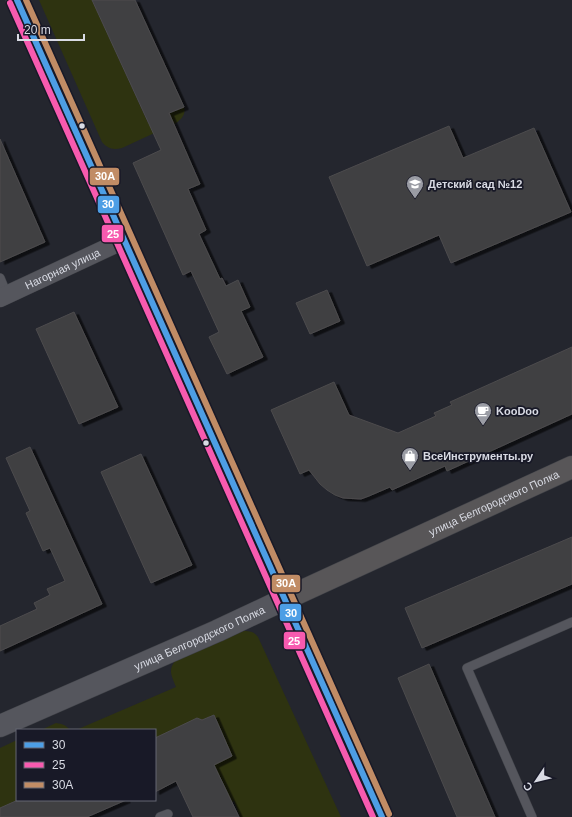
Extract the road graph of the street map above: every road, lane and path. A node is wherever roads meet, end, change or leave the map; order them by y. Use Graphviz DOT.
graph roads {
  1 [pos="17,0"];
  2 [pos="124,240"];
  3 [pos="0,278"];
  4 [pos="4,296"];
  5 [pos="572,467"];
  6 [pos="285,599"];
  7 [pos="572,622"];
  8 [pos="0,726"];
  9 [pos="382,817"];
  10 [pos="532,817"];
  1 -- 2 [label="main road"];
  2 -- 4 [label="street, Нагорная улица"];
  2 -- 6 [label="main road"];
  3 -- 4 [label="lane"];
  5 -- 6 [label="main road, улица Белгородского Полка"];
  6 -- 8 [label="street, улица Белгородского Полка"];
  6 -- 9 [label="main road"];
  7 -- 10 [label="lane"];
}
